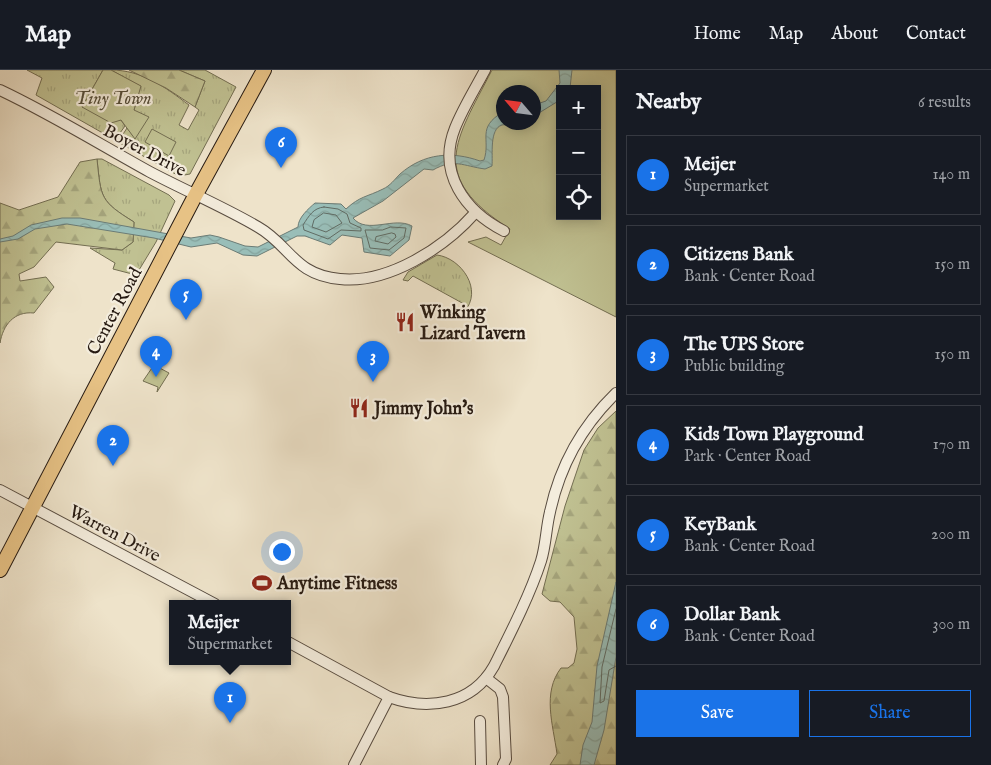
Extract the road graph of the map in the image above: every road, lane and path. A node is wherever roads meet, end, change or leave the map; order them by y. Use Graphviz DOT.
graph roads {
  1 [pos="264,70"];
  2 [pos="485,70"];
  3 [pos="0,90"];
  4 [pos="195,196"];
  5 [pos="475,213"];
  6 [pos="504,231"];
  7 [pos="616,393"];
  8 [pos="0,490"];
  9 [pos="33,508"];
  10 [pos="0,570"];
  11 [pos="207,600"];
  12 [pos="291,644"];
  13 [pos="486,678"];
  14 [pos="389,697"];
  15 [pos="480,721"];
  16 [pos="354,765"];
  17 [pos="481,765"];
  18 [pos="503,765"];
  1 -- 4 [label="main road, Center Road"];
  2 -- 5 [label="street"];
  3 -- 4 [label="street, Boyer Drive"];
  4 -- 5 [label="street, Boyer Drive"];
  4 -- 9 [label="main road, Center Road"];
  5 -- 6 [label="street"];
  7 -- 13 [label="street"];
  8 -- 9 [label="street, Warren Drive"];
  9 -- 10 [label="main road, Center Road"];
  9 -- 11 [label="street, Warren Drive"];
  12 -- 14 [label="street"];
  13 -- 14 [label="street"];
  13 -- 18 [label="street"];
  14 -- 16 [label="street"];
  15 -- 17 [label="street"];
}
